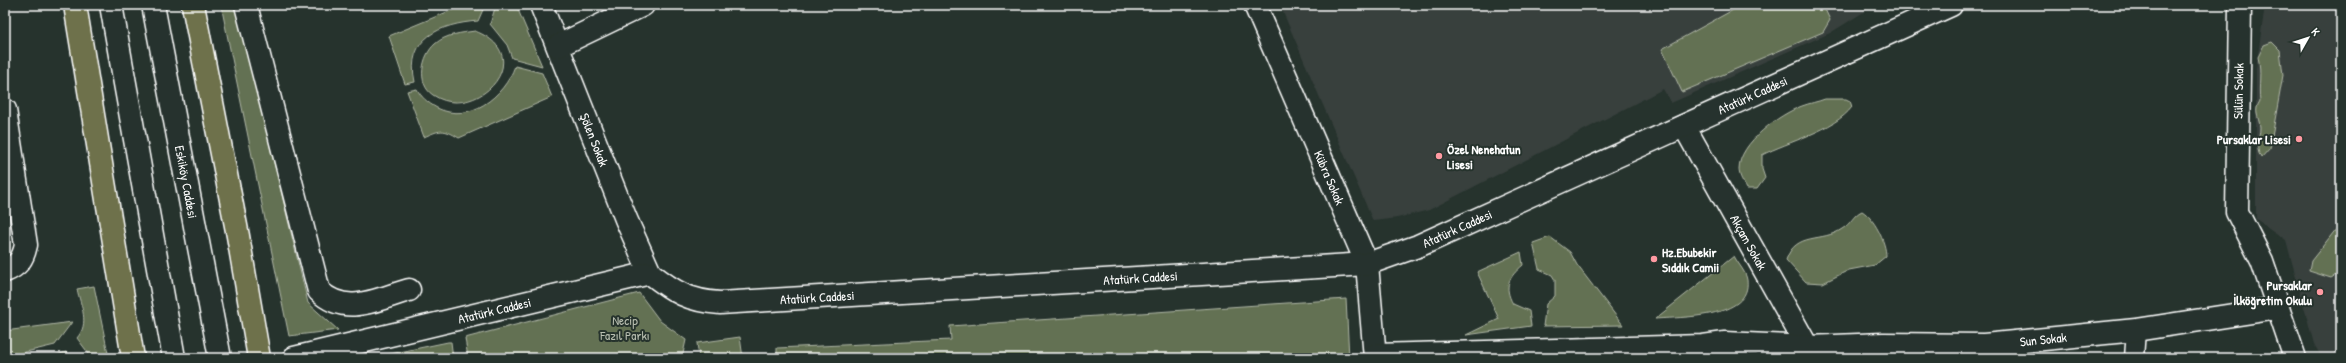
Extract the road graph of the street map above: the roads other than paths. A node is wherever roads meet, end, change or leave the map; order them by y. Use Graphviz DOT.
graph roads {
  1 [pos="75,5"];
  2 [pos="111,5"];
  3 [pos="153,5"];
  4 [pos="193,5"];
  5 [pos="246,5"];
  6 [pos="542,5"];
  7 [pos="643,5"];
  8 [pos="1255,5"];
  9 [pos="1951,5"];
  10 [pos="2240,5"];
  11 [pos="558,46"];
  12 [pos="5,110"];
  13 [pos="1684,126"];
  14 [pos="1367,264"];
  15 [pos="5,271"];
  16 [pos="650,272"];
  17 [pos="409,290"];
  18 [pos="2278,308"];
  19 [pos="2136,330"];
  20 [pos="1984,351"];
  21 [pos="1811,352"];
  22 [pos="1375,357"];
  23 [pos="133,358"];
  24 [pos="174,358"];
  25 [pos="220,358"];
  26 [pos="259,358"];
  27 [pos="294,358"];
  28 [pos="2134,358"];
  29 [pos="2295,358"];
  1 -- 23 [label="highway"];
  2 -- 24 [label="street"];
  3 -- 25 [label="street, Eskiköy Caddesi"];
  4 -- 26 [label="highway"];
  5 -- 17 [label="street"];
  6 -- 11 [label="street, Şölen Sokak"];
  7 -- 11 [label="street"];
  8 -- 14 [label="street, Kübra Sokak"];
  9 -- 13 [label="street, Atatürk Caddesi"];
  10 -- 18 [label="street, Sülün Sokak"];
  11 -- 16 [label="street, Şölen Sokak"];
  12 -- 15 [label="street"];
  13 -- 14 [label="street, Atatürk Caddesi"];
  13 -- 21 [label="street, Akçam Sokak"];
  14 -- 16 [label="street, Atatürk Caddesi"];
  14 -- 22 [label="street, Kübra Sokak"];
  16 -- 27 [label="street, Atatürk Caddesi"];
  18 -- 19 [label="street, Sun Sokak"];
  18 -- 29 [label="street, Sülün Sokak"];
  19 -- 20 [label="street, Sun Sokak"];
  19 -- 28 [label="lane"];
  20 -- 21 [label="street, Sun Sokak"];
  21 -- 22 [label="street, Sun Sokak"];
}
